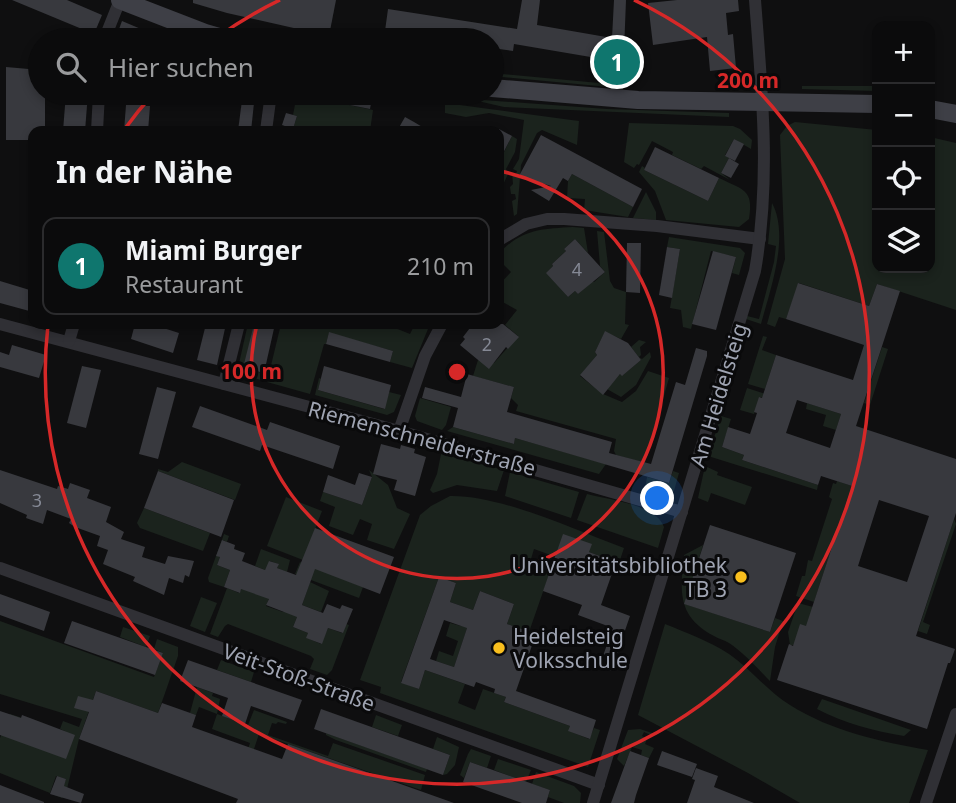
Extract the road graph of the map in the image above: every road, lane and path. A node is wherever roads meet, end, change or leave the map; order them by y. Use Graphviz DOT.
graph roads {
  1 [pos="120,0"];
  2 [pos="755,0"];
  3 [pos="109,28"];
  4 [pos="192,28"];
  5 [pos="504,89"];
  6 [pos="762,101"];
  7 [pos="872,104"];
  8 [pos="98,105"];
  9 [pos="269,105"];
  10 [pos="935,110"];
  11 [pos="956,114"];
  12 [pos="97,126"];
  13 [pos="267,126"];
  14 [pos="504,237"];
  15 [pos="761,239"];
  16 [pos="0,324"];
  17 [pos="73,329"];
  18 [pos="238,329"];
  19 [pos="439,329"];
  20 [pos="69,341"];
  21 [pos="224,384"];
  22 [pos="399,431"];
  23 [pos="682,512"];
  24 [pos="0,568"];
  25 [pos="956,714"];
  26 [pos="599,785"];
  27 [pos="593,803"];
  28 [pos="926,803"];
  1 -- 3 [label="street"];
  1 -- 4 [label="main road"];
  2 -- 6 [label="street, Am Heidelsteig"];
  5 -- 6 [label="main road"];
  6 -- 7 [label="main road"];
  6 -- 15 [label="street, Am Heidelsteig"];
  8 -- 12 [label="street"];
  9 -- 13 [label="street"];
  10 -- 11 [label="main road"];
  14 -- 15 [label="street"];
  15 -- 23 [label="street, Am Heidelsteig"];
  16 -- 20 [label="street, Riemenschneiderstraße"];
  17 -- 20 [label="street"];
  18 -- 21 [label="street"];
  19 -- 22 [label="street"];
  20 -- 21 [label="street, Riemenschneiderstraße"];
  21 -- 22 [label="street, Riemenschneiderstraße"];
  22 -- 23 [label="street, Riemenschneiderstraße"];
  23 -- 26 [label="street, Am Heidelsteig"];
  24 -- 26 [label="street, Veit-Stoß-Straße"];
  25 -- 28 [label="street"];
  26 -- 27 [label="street, Am Heidelsteig"];
}
